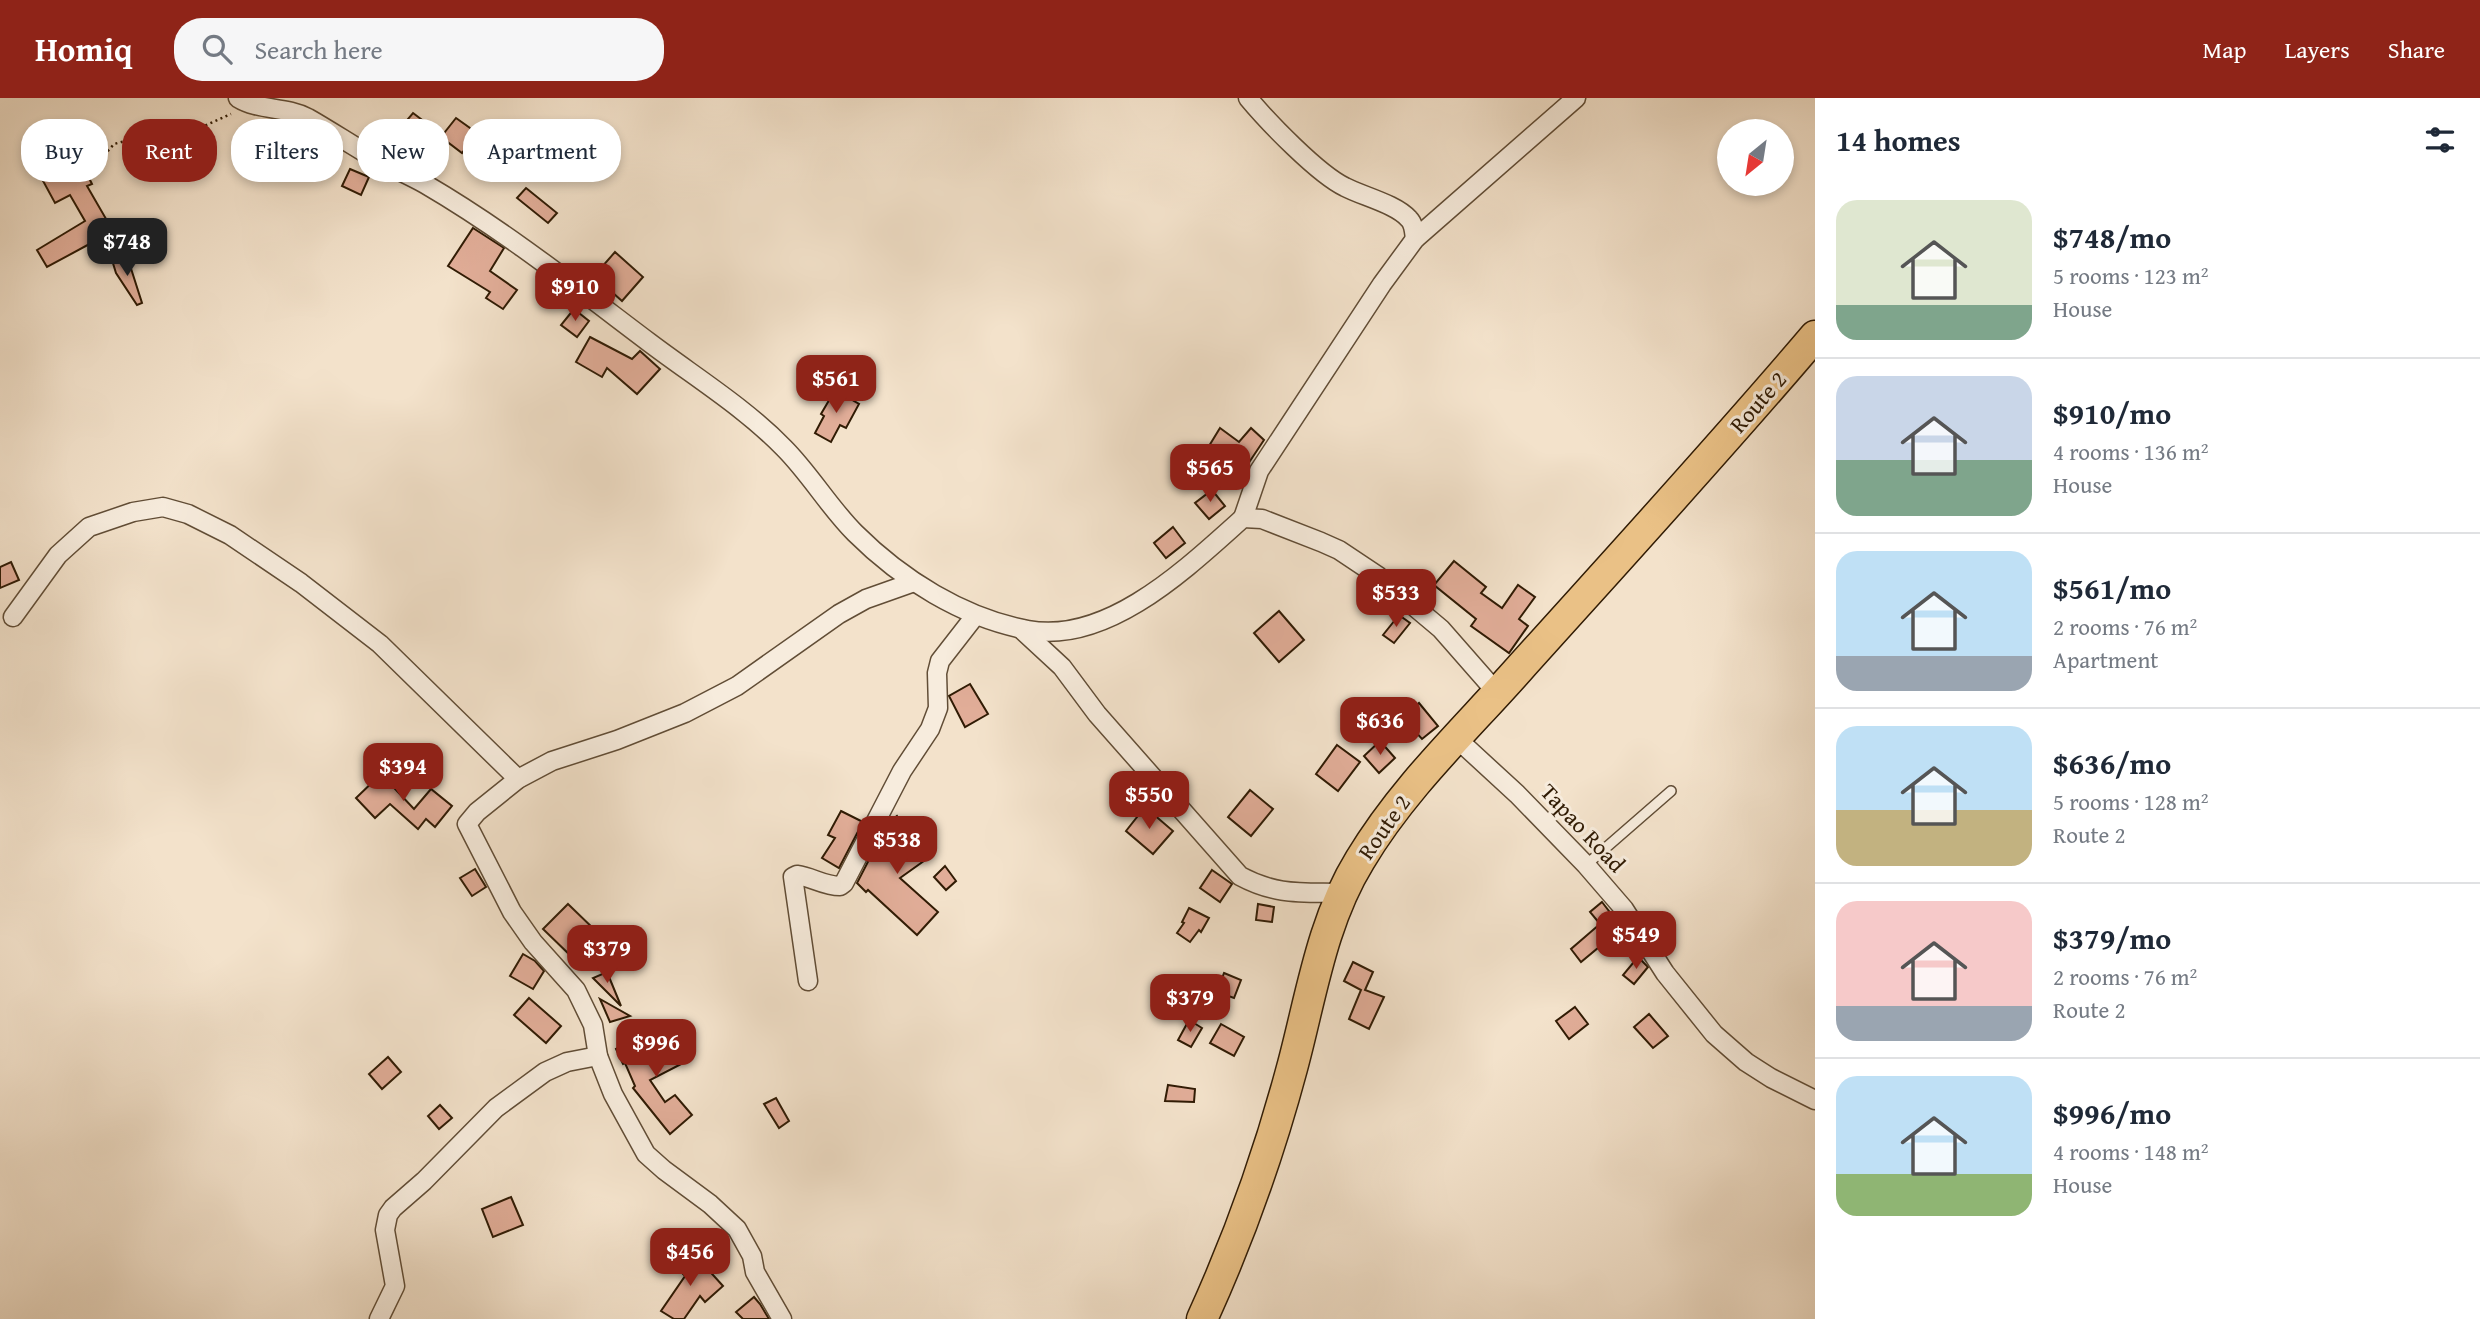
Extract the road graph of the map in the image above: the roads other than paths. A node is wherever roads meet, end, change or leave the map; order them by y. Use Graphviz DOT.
graph roads {
  1 [pos="1248,98"];
  2 [pos="1576,98"];
  3 [pos="244,101"];
  4 [pos="1415,239"];
  5 [pos="1815,336"];
  6 [pos="1243,518"];
  7 [pos="914,582"];
  8 [pos="975,616"];
  9 [pos="13,617"];
  10 [pos="1021,628"];
  11 [pos="1497,694"];
  12 [pos="1455,737"];
  13 [pos="518,779"];
  14 [pos="1671,791"];
  15 [pos="1586,865"];
  16 [pos="1343,893"];
  17 [pos="808,981"];
  18 [pos="598,1056"];
  19 [pos="1815,1100"];
  20 [pos="379,1319"];
  21 [pos="782,1319"];
  22 [pos="1202,1319"];
  1 -- 4 [label="street"];
  2 -- 4 [label="street"];
  3 -- 7 [label="street"];
  4 -- 6 [label="street"];
  5 -- 11 [label="highway, Route 2"];
  6 -- 10 [label="street"];
  6 -- 11 [label="street"];
  7 -- 8 [label="street"];
  7 -- 13 [label="street"];
  8 -- 10 [label="street"];
  8 -- 17 [label="street"];
  9 -- 13 [label="street"];
  10 -- 16 [label="street"];
  11 -- 12 [label="highway, Route 2"];
  12 -- 15 [label="street, Tapao Road"];
  12 -- 16 [label="highway, Route 2"];
  13 -- 18 [label="street"];
  14 -- 15 [label="lane"];
  15 -- 19 [label="street, Tapao Road"];
  16 -- 22 [label="highway, Route 2"];
  18 -- 20 [label="street"];
  18 -- 21 [label="street"];
}
